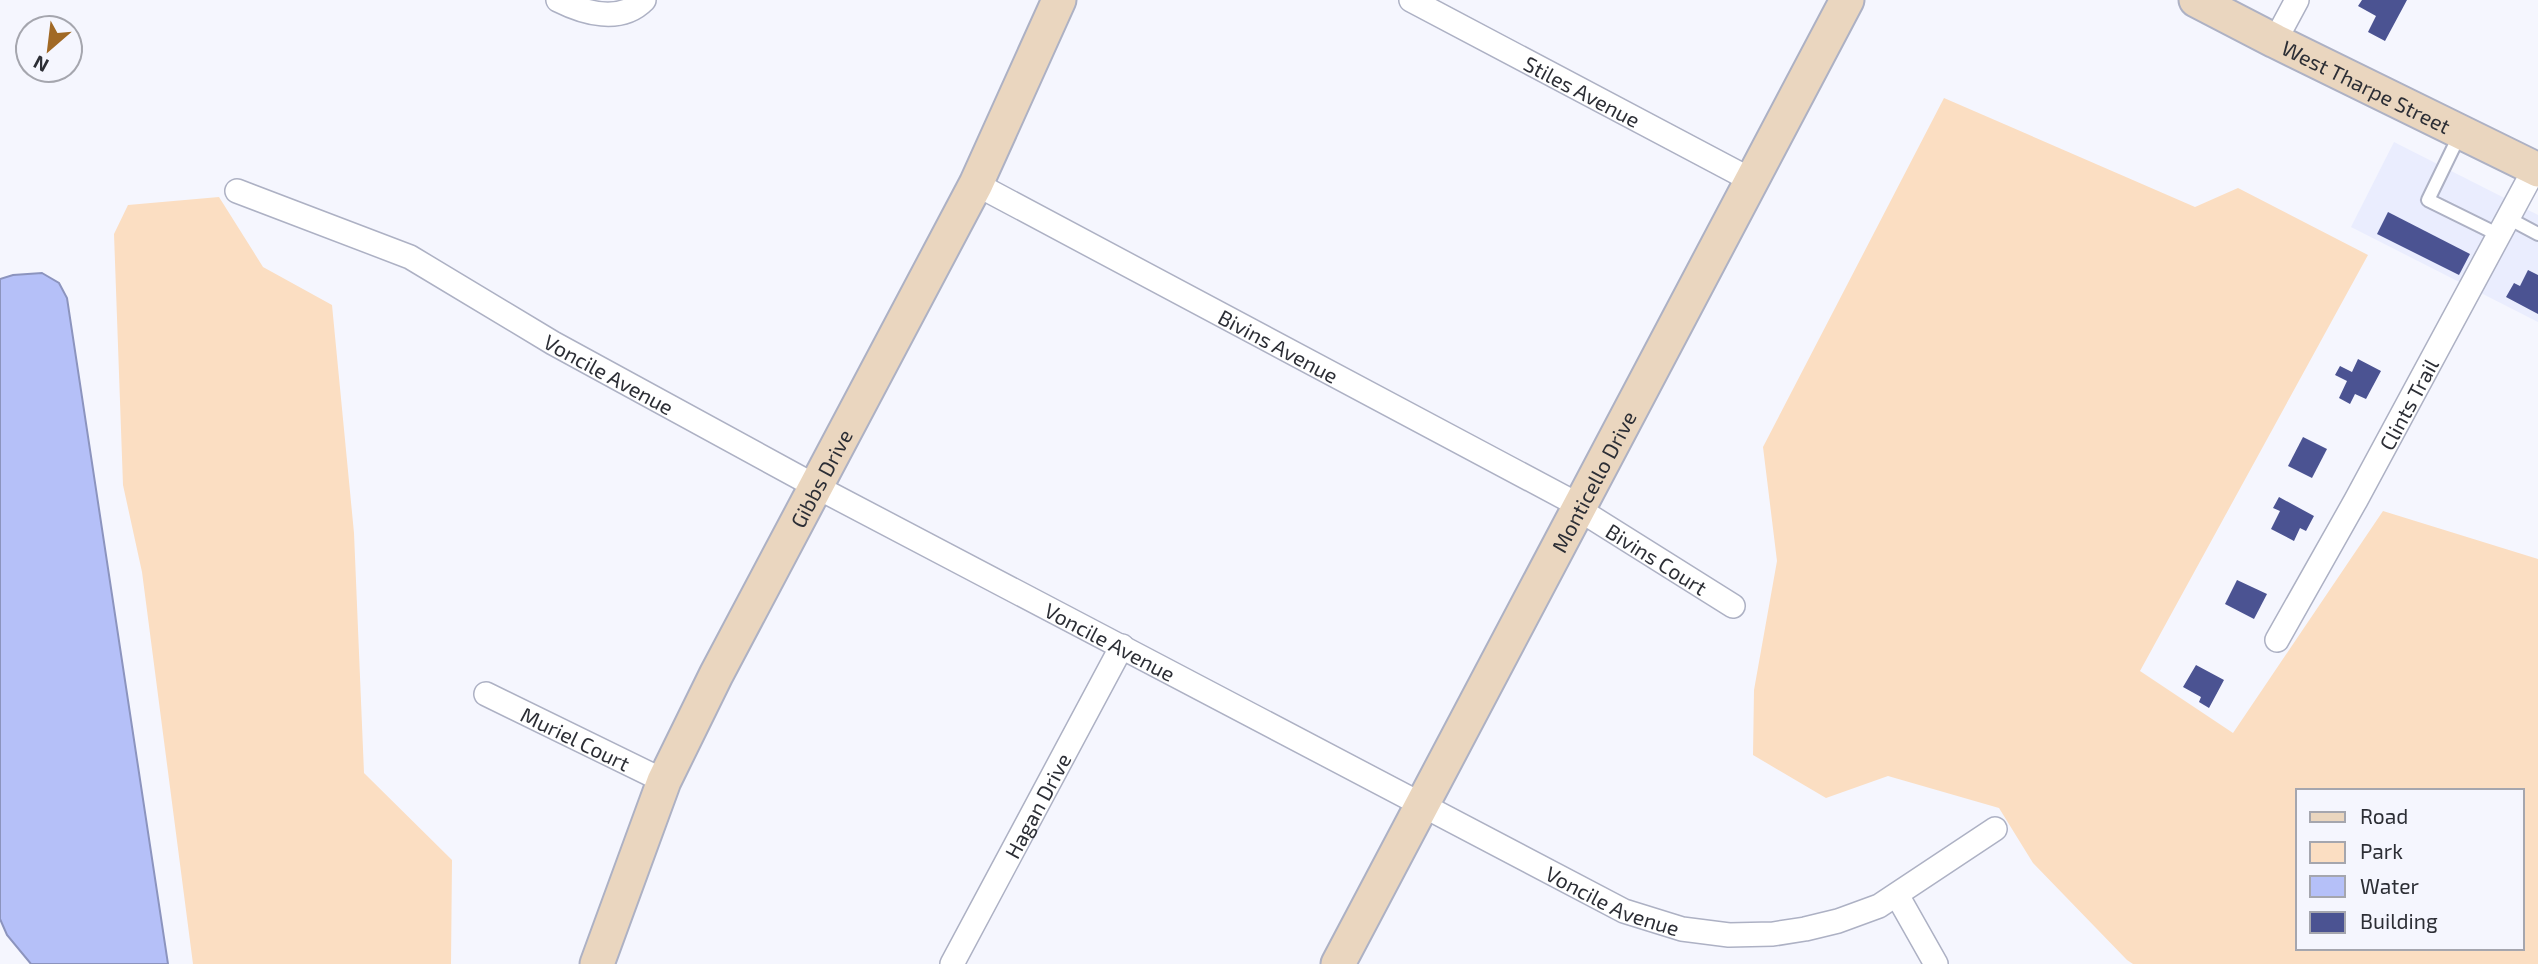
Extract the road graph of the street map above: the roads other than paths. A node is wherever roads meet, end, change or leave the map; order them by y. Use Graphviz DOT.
graph roads {
  1 [pos="558,0"];
  2 [pos="1059,0"];
  3 [pos="1411,0"];
  4 [pos="1847,0"];
  5 [pos="2196,0"];
  6 [pos="2297,0"];
  7 [pos="643,2"];
  8 [pos="2275,41"];
  9 [pos="2461,132"];
  10 [pos="2536,169"];
  11 [pos="1753,181"];
  12 [pos="976,184"];
  13 [pos="237,191"];
  14 [pos="2503,227"];
  15 [pos="2538,234"];
  16 [pos="815,486"];
  17 [pos="1581,508"];
  18 [pos="1733,607"];
  19 [pos="2277,640"];
  20 [pos="1122,646"];
  21 [pos="486,694"];
  22 [pos="664,781"];
  23 [pos="1424,804"];
  24 [pos="1995,830"];
  25 [pos="1897,895"];
  26 [pos="597,964"];
  27 [pos="952,964"];
  28 [pos="1338,964"];
  29 [pos="1936,964"];
  1 -- 7 [label="street"];
  2 -- 12 [label="street, Gibbs Drive"];
  3 -- 11 [label="street, Stiles Avenue"];
  4 -- 11 [label="street, Monticello Drive"];
  5 -- 8 [label="street, West Tharpe Street"];
  6 -- 8 [label="street"];
  8 -- 9 [label="street, West Tharpe Street"];
  9 -- 10 [label="street, West Tharpe Street"];
  9 -- 14 [label="lane"];
  10 -- 14 [label="street, Clints Trail"];
  11 -- 17 [label="street, Monticello Drive"];
  12 -- 16 [label="street, Gibbs Drive"];
  12 -- 17 [label="street, Bivins Avenue"];
  13 -- 16 [label="street, Voncile Avenue"];
  14 -- 15 [label="lane"];
  14 -- 19 [label="street, Clints Trail"];
  16 -- 20 [label="street, Voncile Avenue"];
  16 -- 22 [label="street, Gibbs Drive"];
  17 -- 18 [label="street, Bivins Court"];
  17 -- 23 [label="street, Monticello Drive"];
  20 -- 23 [label="street, Voncile Avenue"];
  20 -- 27 [label="street, Hagan Drive"];
  21 -- 22 [label="street, Muriel Court"];
  22 -- 26 [label="street, Gibbs Drive"];
  23 -- 25 [label="street, Voncile Avenue"];
  23 -- 28 [label="street, Monticello Drive"];
  24 -- 25 [label="street, Voncile Avenue"];
  25 -- 29 [label="street"];
}
